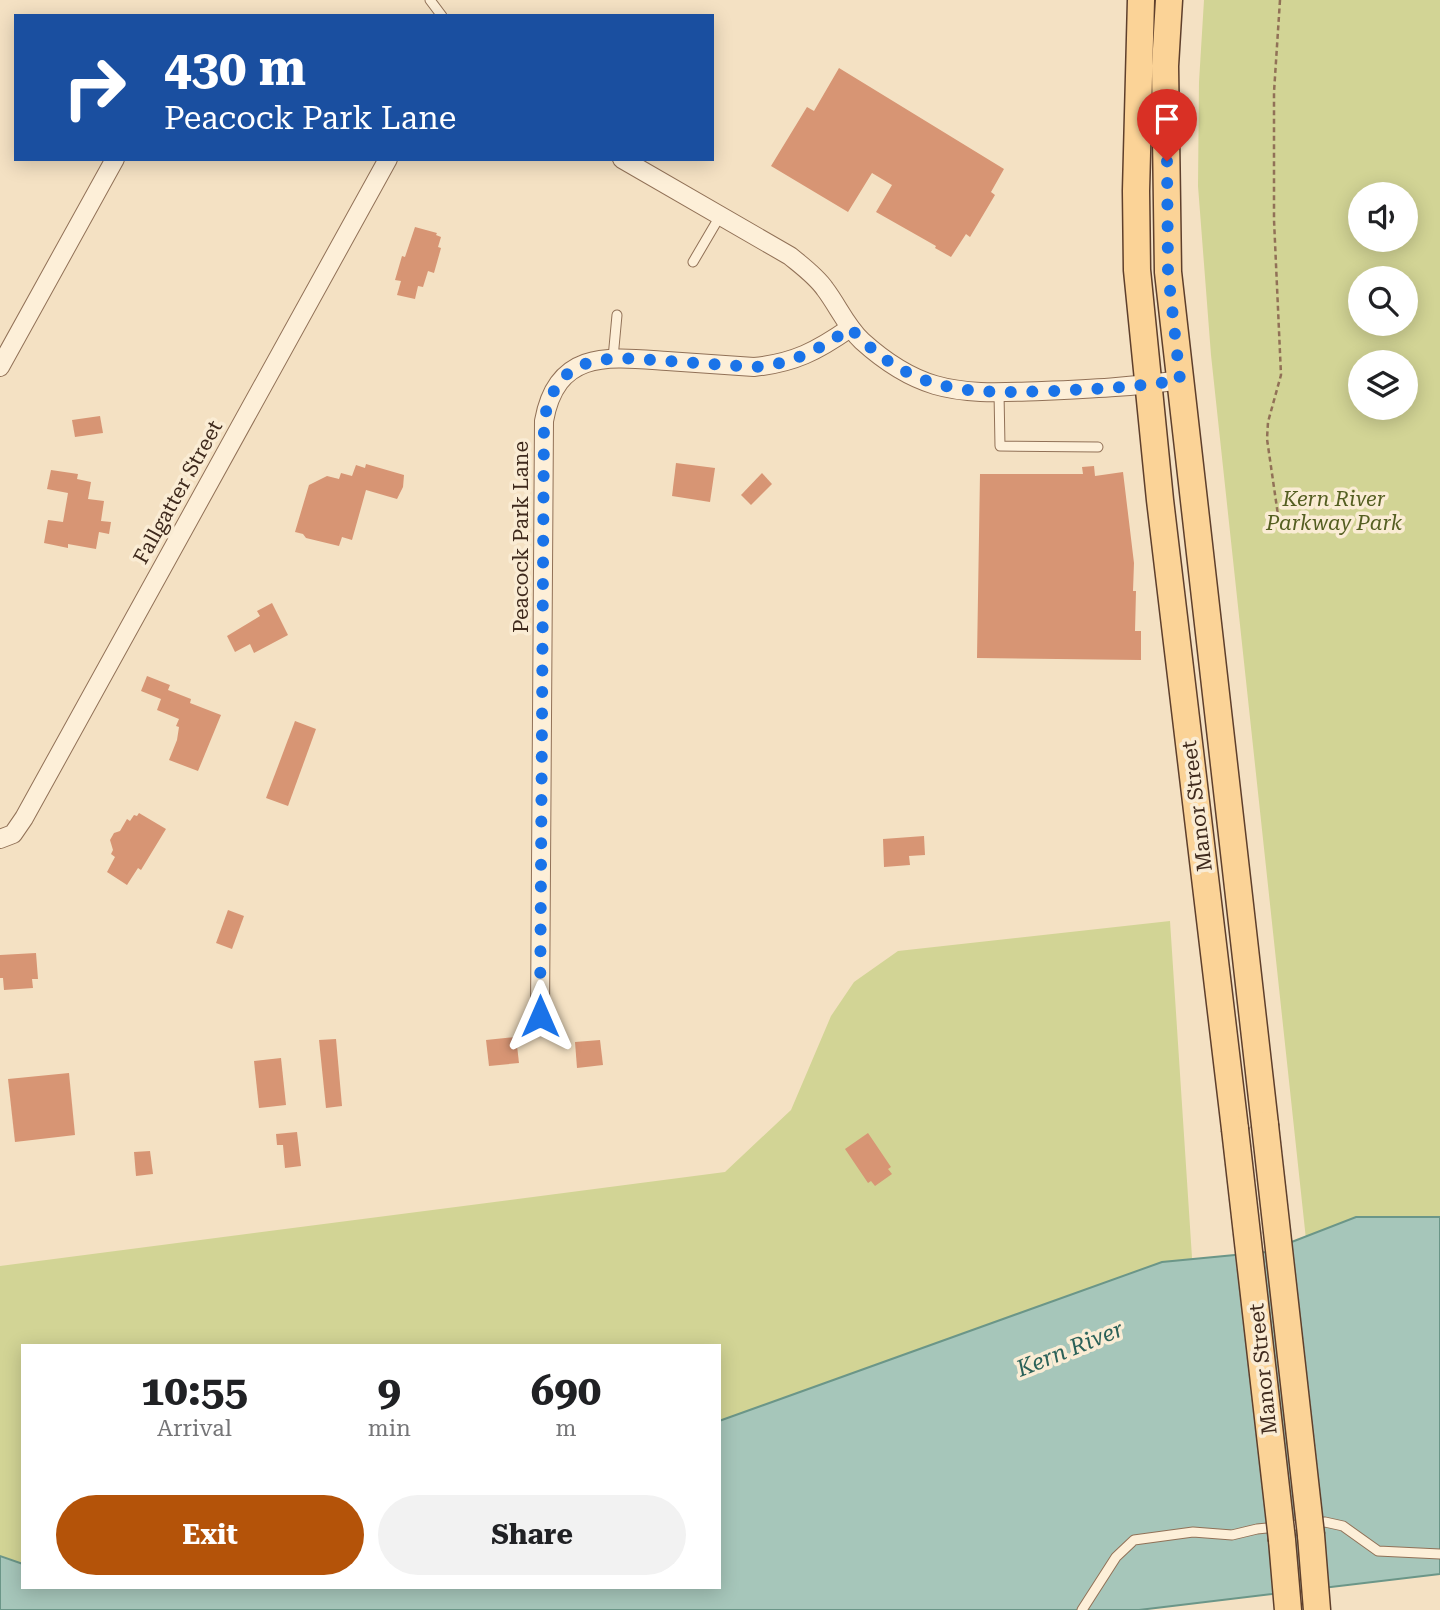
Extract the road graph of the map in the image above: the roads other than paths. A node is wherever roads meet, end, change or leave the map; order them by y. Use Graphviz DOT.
graph roads {
  1 [pos="1141,0"];
  2 [pos="1169,0"];
  3 [pos="114,161"];
  4 [pos="387,161"];
  5 [pos="625,161"];
  6 [pos="720,216"];
  7 [pos="693,262"];
  8 [pos="617,315"];
  9 [pos="850,328"];
  10 [pos="613,358"];
  11 [pos="0,367"];
  12 [pos="1180,380"];
  13 [pos="1149,384"];
  14 [pos="999,393"];
  15 [pos="1098,447"];
  16 [pos="0,839"];
  17 [pos="540,1016"];
  18 [pos="1440,1554"];
  19 [pos="1082,1610"];
  20 [pos="1289,1610"];
  21 [pos="1317,1610"];
  1 -- 13 [label="main road, Manor Street"];
  2 -- 12 [label="main road, Manor Street"];
  3 -- 11 [label="street"];
  4 -- 16 [label="street, Fallgatter Street"];
  5 -- 6 [label="street"];
  6 -- 7 [label="lane"];
  6 -- 9 [label="street"];
  8 -- 10 [label="lane"];
  9 -- 10 [label="street, Peacock Park Lane"];
  9 -- 14 [label="street"];
  10 -- 17 [label="street, Peacock Park Lane"];
  12 -- 13 [label="street"];
  12 -- 21 [label="main road, Manor Street, bridge"];
  13 -- 14 [label="street"];
  13 -- 20 [label="main road, Manor Street, bridge"];
  14 -- 15 [label="lane"];
  18 -- 19 [label="lane"];
}
